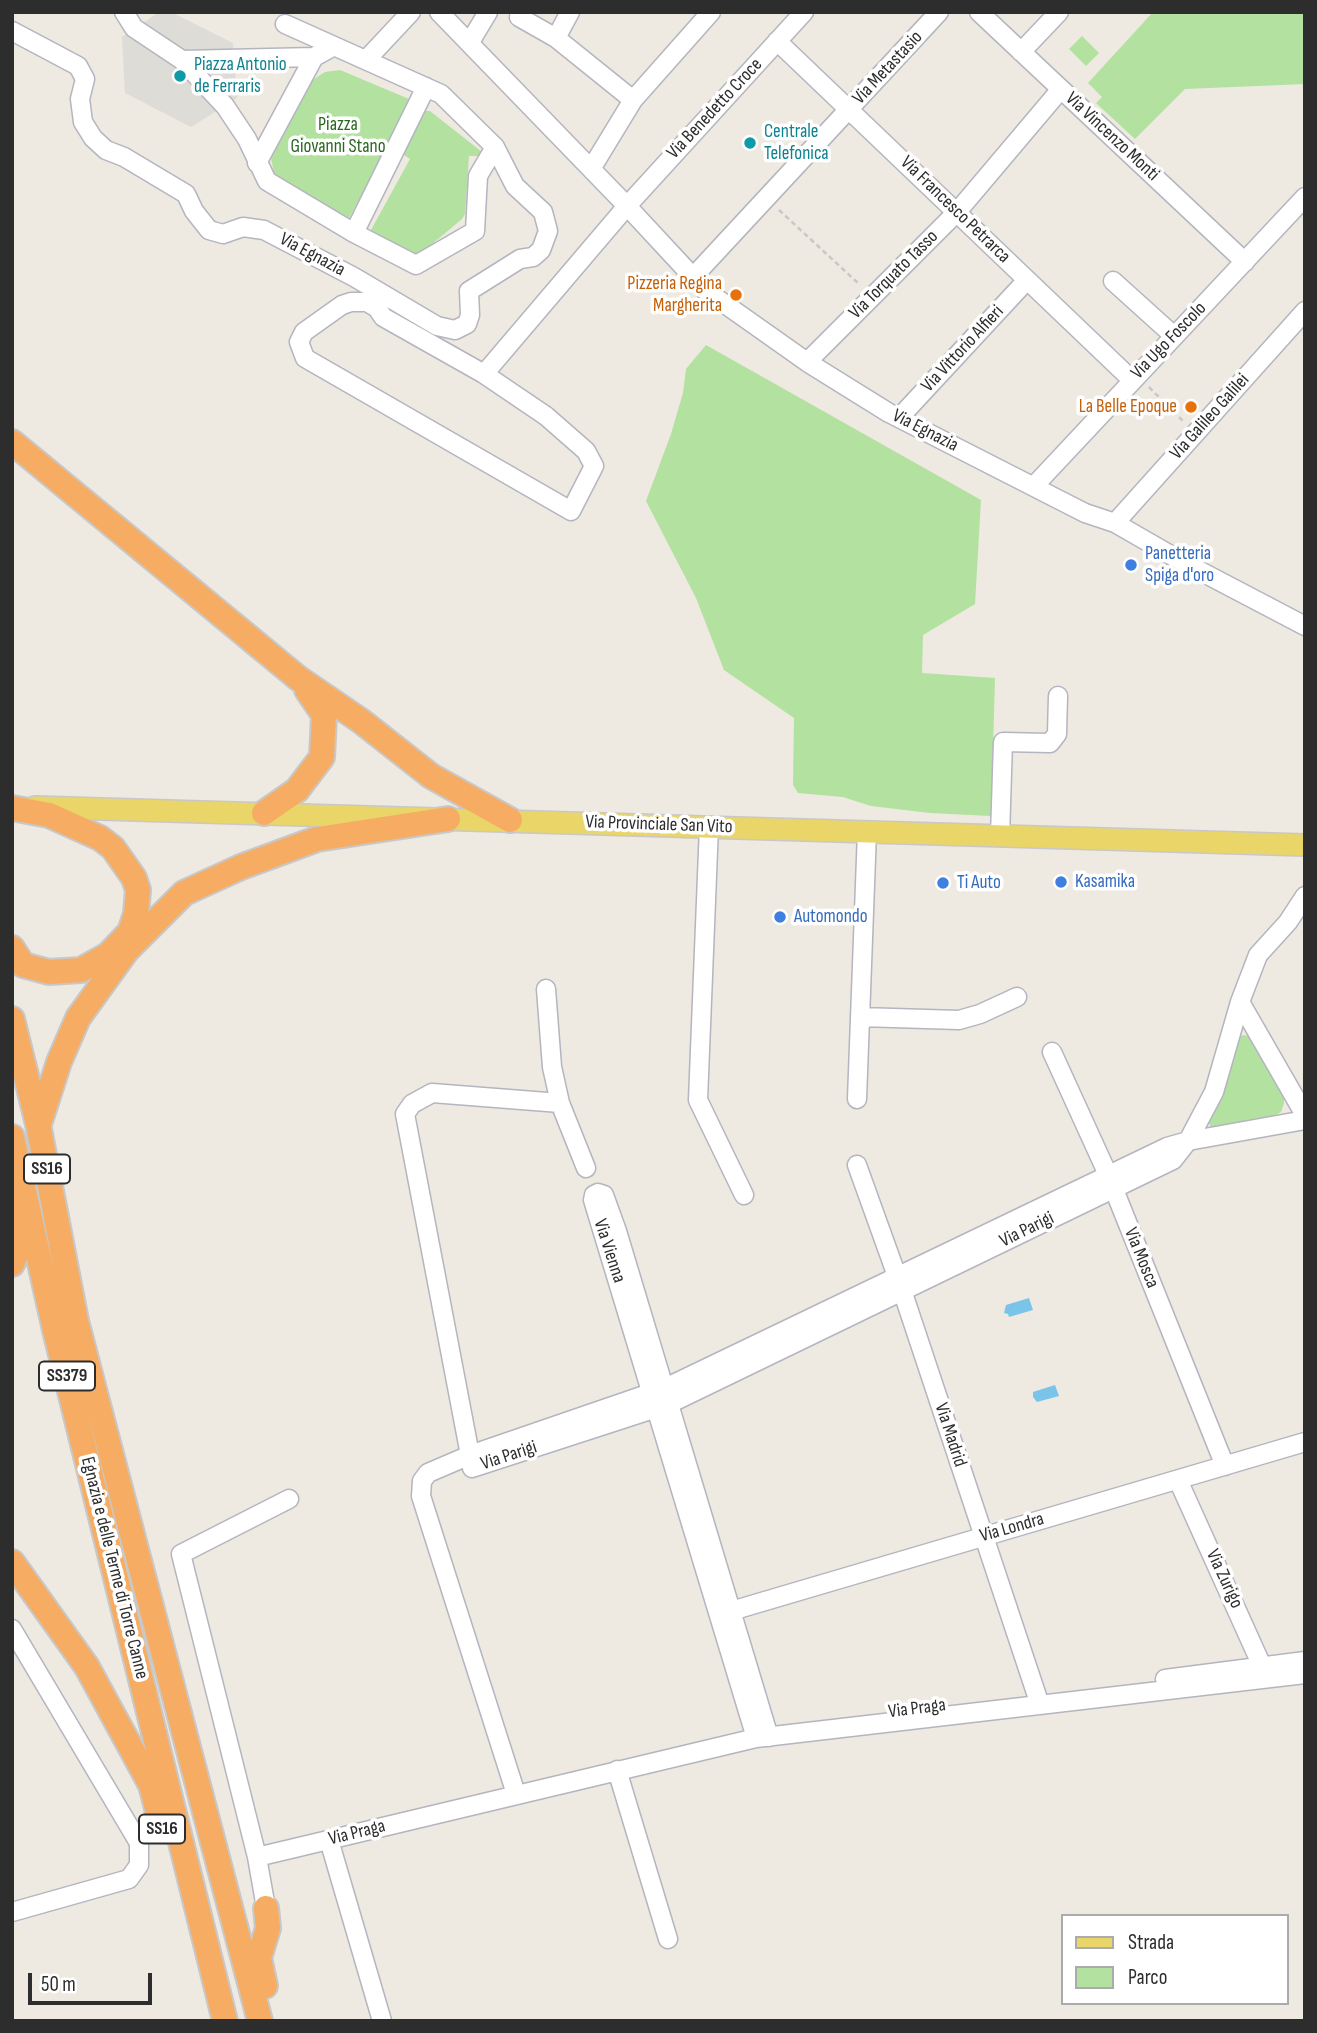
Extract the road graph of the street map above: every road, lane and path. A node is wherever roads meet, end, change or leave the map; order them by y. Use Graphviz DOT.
graph roads {
  1 [pos="124,12"];
  2 [pos="411,12"];
  3 [pos="439,12"];
  4 [pos="488,12"];
  5 [pos="570,12"];
  6 [pos="711,12"];
  7 [pos="804,12"];
  8 [pos="939,12"];
  9 [pos="979,12"];
  10 [pos="1059,12"];
  11 [pos="519,18"];
  12 [pos="285,24"];
  13 [pos="12,31"];
  14 [pos="556,38"];
  15 [pos="777,41"];
  16 [pos="470,42"];
  17 [pos="334,46"];
  18 [pos="1021,52"];
  19 [pos="314,57"];
  20 [pos="182,60"];
  21 [pos="366,60"];
  22 [pos="426,87"];
  23 [pos="1061,89"];
  24 [pos="633,100"];
  25 [pos="849,110"];
  26 [pos="495,147"];
  27 [pos="257,163"];
  28 [pos="591,169"];
  29 [pos="1305,197"];
  30 [pos="766,199"];
  31 [pos="627,206"];
  32 [pos="957,212"];
  33 [pos="354,233"];
  34 [pos="1245,262"];
  35 [pos="693,277"];
  36 [pos="1027,280"];
  37 [pos="1113,281"];
  38 [pos="872,297"];
  39 [pos="1305,311"];
  40 [pos="1174,336"];
  41 [pos="807,362"];
  42 [pos="484,374"];
  43 [pos="1134,377"];
  44 [pos="899,418"];
  45 [pos="1196,433"];
  46 [pos="12,442"];
  47 [pos="1034,486"];
  48 [pos="1115,523"];
  49 [pos="1305,626"];
  50 [pos="298,678"];
  51 [pos="1058,696"];
  52 [pos="12,807"];
  53 [pos="264,813"];
  54 [pos="448,819"];
  55 [pos="510,820"];
  56 [pos="709,826"];
  57 [pos="867,831"];
  58 [pos="1000,835"];
  59 [pos="1305,845"];
  60 [pos="1305,895"];
  61 [pos="1305,909"];
  62 [pos="1288,922"];
  63 [pos="12,948"];
  64 [pos="546,989"];
  65 [pos="1017,997"];
  66 [pos="1240,1002"];
  67 [pos="860,1017"];
  68 [pos="12,1019"];
  69 [pos="1052,1052"];
  70 [pos="857,1099"];
  71 [pos="559,1103"];
  72 [pos="1305,1117"];
  73 [pos="38,1124"];
  74 [pos="12,1137"];
  75 [pos="1188,1142"];
  76 [pos="858,1165"];
  77 [pos="586,1168"];
  78 [pos="1111,1182"];
  79 [pos="12,1189"];
  80 [pos="744,1195"];
  81 [pos="12,1265"];
  82 [pos="900,1284"];
  83 [pos="661,1398"];
  84 [pos="1305,1442"];
  85 [pos="470,1455"];
  86 [pos="1225,1465"];
  87 [pos="1178,1480"];
  88 [pos="289,1499"];
  89 [pos="984,1535"];
  90 [pos="12,1562"];
  91 [pos="725,1613"];
  92 [pos="12,1629"];
  93 [pos="1305,1661"];
  94 [pos="1265,1672"];
  95 [pos="1305,1674"];
  96 [pos="1038,1700"];
  97 [pos="761,1732"];
  98 [pos="617,1770"];
  99 [pos="538,1789"];
  100 [pos="516,1794"];
  101 [pos="211,1836"];
  102 [pos="329,1840"];
  103 [pos="257,1857"];
  104 [pos="266,1908"];
  105 [pos="12,1912"];
  106 [pos="668,1939"];
  107 [pos="222,2010"];
  108 [pos="260,2021"];
  109 [pos="268,2021"];
  110 [pos="382,2021"];
  1 -- 20 [label="street"];
  2 -- 21 [label="street"];
  3 -- 16 [label="street, Via Egnazia"];
  4 -- 16 [label="street"];
  5 -- 14 [label="street"];
  6 -- 24 [label="street"];
  7 -- 15 [label="street, Via Benedetto Croce"];
  8 -- 25 [label="street, Via Metastasio"];
  9 -- 18 [label="street, Via Vincenzo Monti"];
  10 -- 18 [label="street"];
  11 -- 14 [label="street"];
  12 -- 17 [label="street"];
  13 -- 26 [label="street, Via Egnazia"];
  14 -- 24 [label="street"];
  15 -- 25 [label="street, Via Francesco Petrarca"];
  15 -- 31 [label="street, Via Benedetto Croce"];
  16 -- 28 [label="street, Via Egnazia"];
  17 -- 19 [label="street"];
  17 -- 21 [label="street"];
  18 -- 23 [label="street, Via Vincenzo Monti"];
  19 -- 20 [label="street"];
  19 -- 27 [label="street"];
  20 -- 27 [label="street"];
  21 -- 22 [label="street"];
  22 -- 26 [label="street"];
  22 -- 33 [label="street"];
  23 -- 32 [label="street, Via Torquato Tasso"];
  23 -- 34 [label="street, Via Vincenzo Monti"];
  24 -- 28 [label="street"];
  25 -- 30 [label="street, Via Metastasio"];
  25 -- 32 [label="street, Via Francesco Petrarca"];
  26 -- 33 [label="street"];
  27 -- 33 [label="street"];
  28 -- 31 [label="street, Via Egnazia"];
  29 -- 34 [label="street, Via Ugo Foscolo"];
  30 -- 35 [label="street, Via Metastasio"];
  30 -- 38 [label="path"];
  31 -- 35 [label="street, Via Egnazia"];
  31 -- 42 [label="street, Via Benedetto Croce"];
  32 -- 36 [label="street, Via Francesco Petrarca"];
  32 -- 38 [label="street, Via Torquato Tasso"];
  34 -- 40 [label="street, Via Ugo Foscolo"];
  35 -- 41 [label="street, Via Egnazia"];
  36 -- 43 [label="street, Via Francesco Petrarca"];
  36 -- 44 [label="street, Via Vittorio Alfieri"];
  37 -- 40 [label="street"];
  38 -- 41 [label="street, Via Torquato Tasso"];
  39 -- 45 [label="street, Via Galileo Galilei"];
  40 -- 43 [label="street, Via Ugo Foscolo"];
  41 -- 44 [label="street, Via Egnazia"];
  42 -- 42 [label="street"];
  43 -- 45 [label="path"];
  43 -- 47 [label="street, Via Ugo Foscolo"];
  44 -- 47 [label="street, Via Egnazia"];
  45 -- 48 [label="street, Via Galileo Galilei"];
  46 -- 50 [label="highway"];
  47 -- 48 [label="street, Via Egnazia"];
  48 -- 49 [label="street, Via Egnazia"];
  50 -- 53 [label="highway"];
  50 -- 55 [label="highway"];
  51 -- 58 [label="street"];
  52 -- 53 [label="main road, Via Provinciale San Vito"];
  52 -- 63 [label="highway"];
  53 -- 54 [label="main road, Via Provinciale San Vito"];
  54 -- 55 [label="main road, Via Provinciale San Vito"];
  54 -- 73 [label="highway"];
  55 -- 56 [label="main road, Via Provinciale San Vito"];
  56 -- 57 [label="main road, Via Provinciale San Vito"];
  56 -- 80 [label="street"];
  57 -- 58 [label="main road, Via Provinciale San Vito"];
  57 -- 67 [label="street"];
  58 -- 59 [label="main road, Via Provinciale San Vito"];
  60 -- 62 [label="street"];
  61 -- 62 [label="street"];
  62 -- 66 [label="street"];
  64 -- 71 [label="street"];
  65 -- 67 [label="street"];
  66 -- 72 [label="street"];
  66 -- 75 [label="street"];
  67 -- 70 [label="street"];
  68 -- 73 [label="highway, Egnazia e delle Terme di Torre Canne / SS16"];
  69 -- 78 [label="street, Via Mosca"];
  71 -- 77 [label="street"];
  71 -- 85 [label="street"];
  72 -- 75 [label="street, Via Parigi"];
  73 -- 101 [label="highway, Egnazia e delle Terme di Torre Canne / SS16"];
  74 -- 107 [label="highway, Egnazia e delle Terme di Torre Canne / SS379"];
  75 -- 78 [label="street, Via Parigi"];
  76 -- 82 [label="street, Via Madrid"];
  78 -- 82 [label="street, Via Parigi"];
  78 -- 86 [label="street, Via Mosca"];
  79 -- 81 [label="highway"];
  82 -- 83 [label="street, Via Parigi"];
  82 -- 89 [label="street, Via Madrid"];
  83 -- 83 [label="street, Via Vienna"];
  83 -- 85 [label="street, Via Parigi"];
  83 -- 91 [label="street, Via Vienna"];
  84 -- 86 [label="street, Via Londra"];
  85 -- 100 [label="street, Via Parigi"];
  86 -- 87 [label="street, Via Londra"];
  87 -- 89 [label="street, Via Londra"];
  87 -- 94 [label="street, Via Zurigo"];
  88 -- 103 [label="street"];
  89 -- 91 [label="street, Via Londra"];
  89 -- 96 [label="street, Via Madrid"];
  90 -- 107 [label="highway, SS16"];
  91 -- 97 [label="street, Via Vienna"];
  92 -- 105 [label="street"];
  93 -- 94 [label="street, Via Praga"];
  94 -- 95 [label="street, Via Praga"];
  94 -- 96 [label="street, Via Praga"];
  96 -- 97 [label="street, Via Praga"];
  97 -- 98 [label="street, Via Praga"];
  97 -- 99 [label="street, Via Praga"];
  98 -- 99 [label="street, Via Praga"];
  98 -- 106 [label="street"];
  99 -- 100 [label="street, Via Praga"];
  100 -- 102 [label="street, Via Praga"];
  101 -- 104 [label="highway"];
  101 -- 108 [label="highway, SS16"];
  102 -- 103 [label="street, Via Praga"];
  102 -- 110 [label="street"];
  103 -- 104 [label="street"];
  104 -- 109 [label="highway"];
}
